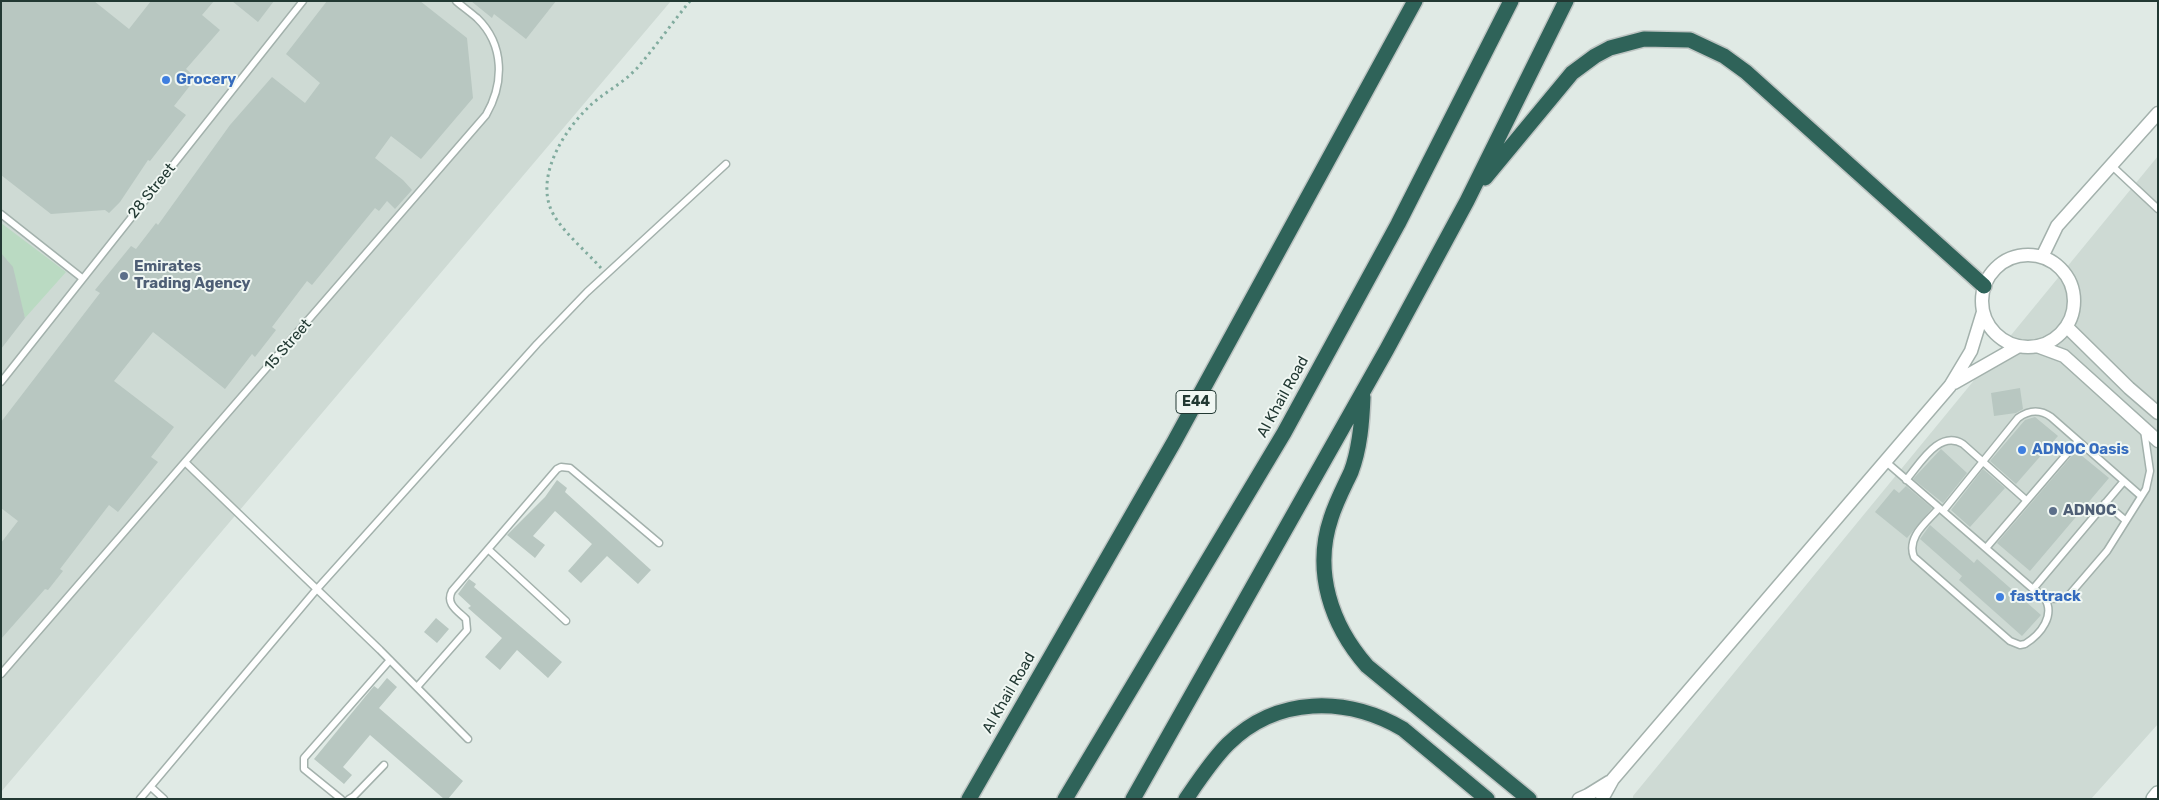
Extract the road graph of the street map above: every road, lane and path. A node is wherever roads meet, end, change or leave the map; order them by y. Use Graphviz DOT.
graph roads {
  1 [pos="304,1"];
  2 [pos="456,1"];
  3 [pos="690,1"];
  4 [pos="1415,1"];
  5 [pos="1511,1"];
  6 [pos="1566,1"];
  7 [pos="2158,113"];
  8 [pos="726,164"];
  9 [pos="2111,165"];
  10 [pos="1467,200"];
  11 [pos="2158,209"];
  12 [pos="1,214"];
  13 [pos="2042,256"];
  14 [pos="606,274"];
  15 [pos="82,278"];
  16 [pos="1984,286"];
  17 [pos="1983,312"];
  18 [pos="2067,327"];
  19 [pos="2019,346"];
  20 [pos="2037,346"];
  21 [pos="1,382"];
  22 [pos="1950,386"];
  23 [pos="1363,393"];
  24 [pos="2158,413"];
  25 [pos="2144,429"];
  26 [pos="2078,441"];
  27 [pos="2158,441"];
  28 [pos="1885,461"];
  29 [pos="1982,462"];
  30 [pos="186,463"];
  31 [pos="1906,480"];
  32 [pos="2124,481"];
  33 [pos="2141,496"];
  34 [pos="2026,500"];
  35 [pos="2106,503"];
  36 [pos="1941,510"];
  37 [pos="2125,520"];
  38 [pos="659,543"];
  39 [pos="1986,548"];
  40 [pos="488,549"];
  41 [pos="2033,589"];
  42 [pos="316,590"];
  43 [pos="2044,596"];
  44 [pos="566,621"];
  45 [pos="390,660"];
  46 [pos="1,674"];
  47 [pos="417,687"];
  48 [pos="468,739"];
  49 [pos="384,765"];
  50 [pos="1613,779"];
  51 [pos="151,787"];
  52 [pos="2158,794"];
  53 [pos="140,799"];
  54 [pos="164,799"];
  55 [pos="341,799"];
  56 [pos="349,799"];
  57 [pos="969,799"];
  58 [pos="1065,799"];
  59 [pos="1133,799"];
  60 [pos="1186,799"];
  61 [pos="1487,799"];
  62 [pos="1529,799"];
  63 [pos="1579,799"];
  64 [pos="1602,799"];
  65 [pos="2154,799"];
  1 -- 15 [label="lane, 28 Street"];
  2 -- 30 [label="lane, 15 Street"];
  3 -- 14 [label="path"];
  4 -- 57 [label="highway, Al Khail Road / E44"];
  5 -- 58 [label="highway, Al Khail Road"];
  6 -- 10 [label="highway"];
  7 -- 9 [label="street"];
  8 -- 14 [label="lane"];
  9 -- 11 [label="lane"];
  9 -- 13 [label="street"];
  10 -- 16 [label="highway"];
  10 -- 23 [label="highway"];
  12 -- 15 [label="lane"];
  13 -- 16 [label="street"];
  13 -- 18 [label="street"];
  14 -- 42 [label="lane"];
  15 -- 21 [label="lane, 28 Street"];
  16 -- 17 [label="street"];
  17 -- 19 [label="street"];
  17 -- 22 [label="street"];
  18 -- 20 [label="street"];
  18 -- 24 [label="street"];
  19 -- 20 [label="street"];
  19 -- 22 [label="street"];
  20 -- 25 [label="street"];
  22 -- 28 [label="street"];
  23 -- 59 [label="highway"];
  23 -- 62 [label="highway"];
  25 -- 27 [label="street"];
  25 -- 33 [label="lane"];
  26 -- 29 [label="lane"];
  26 -- 32 [label="lane"];
  26 -- 34 [label="lane"];
  28 -- 31 [label="lane"];
  28 -- 50 [label="street"];
  29 -- 31 [label="lane"];
  29 -- 34 [label="lane"];
  29 -- 36 [label="lane"];
  30 -- 42 [label="lane"];
  30 -- 46 [label="lane, 15 Street"];
  31 -- 36 [label="lane"];
  32 -- 33 [label="lane"];
  32 -- 35 [label="lane"];
  33 -- 37 [label="lane"];
  34 -- 39 [label="lane"];
  35 -- 37 [label="lane"];
  35 -- 41 [label="lane"];
  36 -- 39 [label="lane"];
  36 -- 43 [label="lane"];
  37 -- 43 [label="lane"];
  38 -- 40 [label="lane"];
  39 -- 41 [label="lane"];
  40 -- 44 [label="lane"];
  40 -- 47 [label="lane"];
  41 -- 43 [label="lane"];
  42 -- 45 [label="lane"];
  42 -- 51 [label="lane"];
  45 -- 47 [label="lane"];
  45 -- 55 [label="lane"];
  47 -- 48 [label="lane"];
  49 -- 56 [label="lane"];
  50 -- 63 [label="street"];
  50 -- 64 [label="street"];
  51 -- 53 [label="lane"];
  51 -- 54 [label="lane"];
  52 -- 65 [label="street"];
  60 -- 61 [label="highway"];
}
